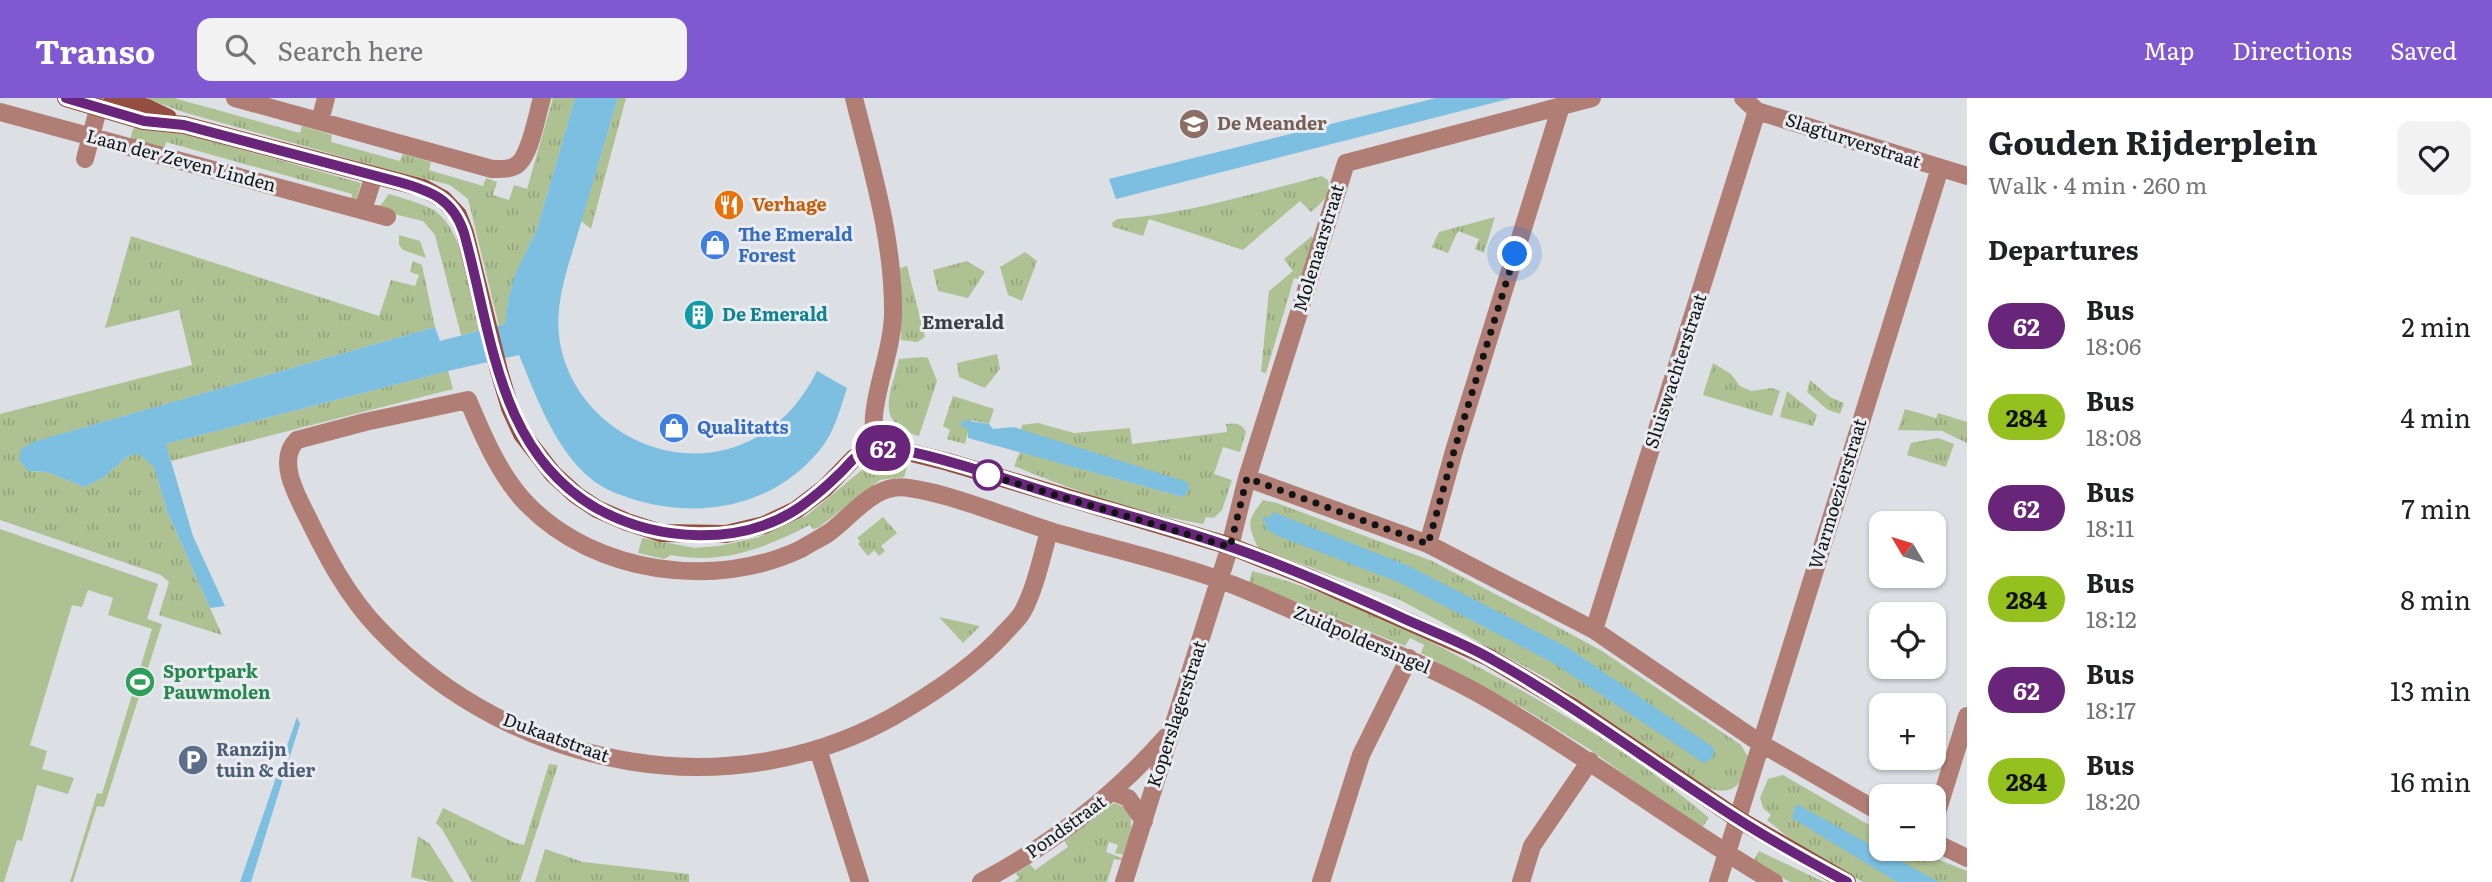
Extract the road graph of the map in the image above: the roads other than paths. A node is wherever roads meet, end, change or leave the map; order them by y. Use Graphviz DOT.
graph roads {
  1 [pos="66,98"];
  2 [pos="235,98"];
  3 [pos="326,98"];
  4 [pos="542,98"];
  5 [pos="854,98"];
  6 [pos="1592,98"];
  7 [pos="1743,98"];
  8 [pos="104,101"];
  9 [pos="1561,106"];
  10 [pos="1757,111"];
  11 [pos="0,112"];
  12 [pos="320,121"];
  13 [pos="91,137"];
  14 [pos="85,159"];
  15 [pos="1940,169"];
  16 [pos="374,175"];
  17 [pos="1967,176"];
  18 [pos="363,211"];
  19 [pos="387,217"];
  20 [pos="468,400"];
  21 [pos="875,448"];
  22 [pos="1247,478"];
  23 [pos="1049,531"];
  24 [pos="1428,544"];
  25 [pos="1230,547"];
  26 [pos="1219,579"];
  27 [pos="1594,630"];
  28 [pos="1409,658"];
  29 [pos="1967,716"];
  30 [pos="1171,732"];
  31 [pos="1760,743"];
  32 [pos="818,749"];
  33 [pos="1590,761"];
  34 [pos="1946,784"];
  35 [pos="1113,792"];
  36 [pos="1869,806"];
  37 [pos="1738,819"];
  38 [pos="1144,821"];
  39 [pos="1946,848"];
  40 [pos="1726,854"];
  41 [pos="1967,858"];
  42 [pos="860,882"];
  43 [pos="981,882"];
  44 [pos="1124,882"];
  45 [pos="1321,882"];
  46 [pos="1521,882"];
  47 [pos="1718,882"];
  48 [pos="1774,882"];
  49 [pos="1847,882"];
  1 -- 8 [label="street, Laan der Zeven Linden"];
  2 -- 12 [label="street"];
  3 -- 12 [label="street"];
  4 -- 12 [label="street"];
  5 -- 21 [label="street"];
  6 -- 9 [label="street"];
  7 -- 10 [label="street, Slagturverstraat"];
  8 -- 13 [label="street"];
  8 -- 16 [label="street, Laan der Zeven Linden"];
  9 -- 22 [label="street, Molenaarstraat"];
  9 -- 24 [label="street"];
  10 -- 15 [label="street, Slagturverstraat"];
  10 -- 27 [label="street, Sluiswachterstraat"];
  11 -- 13 [label="street, Laan der Zeven Linden"];
  13 -- 14 [label="street"];
  13 -- 18 [label="street, Laan der Zeven Linden"];
  15 -- 17 [label="street, Slagturverstraat"];
  15 -- 31 [label="street, Warmoezierstraat"];
  16 -- 18 [label="street"];
  16 -- 21 [label="street, Laan der Zeven Linden"];
  18 -- 19 [label="street, Laan der Zeven Linden"];
  20 -- 23 [label="street, Zuidpoldersingel"];
  20 -- 32 [label="street, Dukaatstraat"];
  21 -- 25 [label="street, Zuidpoldersingel"];
  22 -- 24 [label="street"];
  22 -- 25 [label="street, Molenaarstraat"];
  23 -- 26 [label="street, Zuidpoldersingel"];
  23 -- 32 [label="street, Dukaatstraat"];
  24 -- 27 [label="street"];
  25 -- 26 [label="street, Koperslagerstraat"];
  25 -- 37 [label="street, Zuidpoldersingel"];
  26 -- 28 [label="street, Zuidpoldersingel"];
  26 -- 30 [label="street, Koperslagerstraat"];
  27 -- 31 [label="street"];
  28 -- 33 [label="street, Zuidpoldersingel"];
  28 -- 45 [label="street"];
  29 -- 34 [label="street"];
  30 -- 35 [label="street, Pondstraat"];
  30 -- 38 [label="street, Koperslagerstraat"];
  31 -- 36 [label="street"];
  31 -- 37 [label="street, Warmoezierstraat"];
  32 -- 42 [label="street"];
  33 -- 40 [label="street, Zuidpoldersingel"];
  33 -- 46 [label="street"];
  35 -- 38 [label="street, Pondstraat"];
  35 -- 43 [label="street, Pondstraat"];
  37 -- 40 [label="street, Warmoezierstraat"];
  37 -- 49 [label="street, Zuidpoldersingel"];
  38 -- 44 [label="street, Koperslagerstraat"];
  39 -- 41 [label="street"];
  40 -- 47 [label="street, Warmoezierstraat"];
  40 -- 48 [label="street, Zuidpoldersingel"];
}
